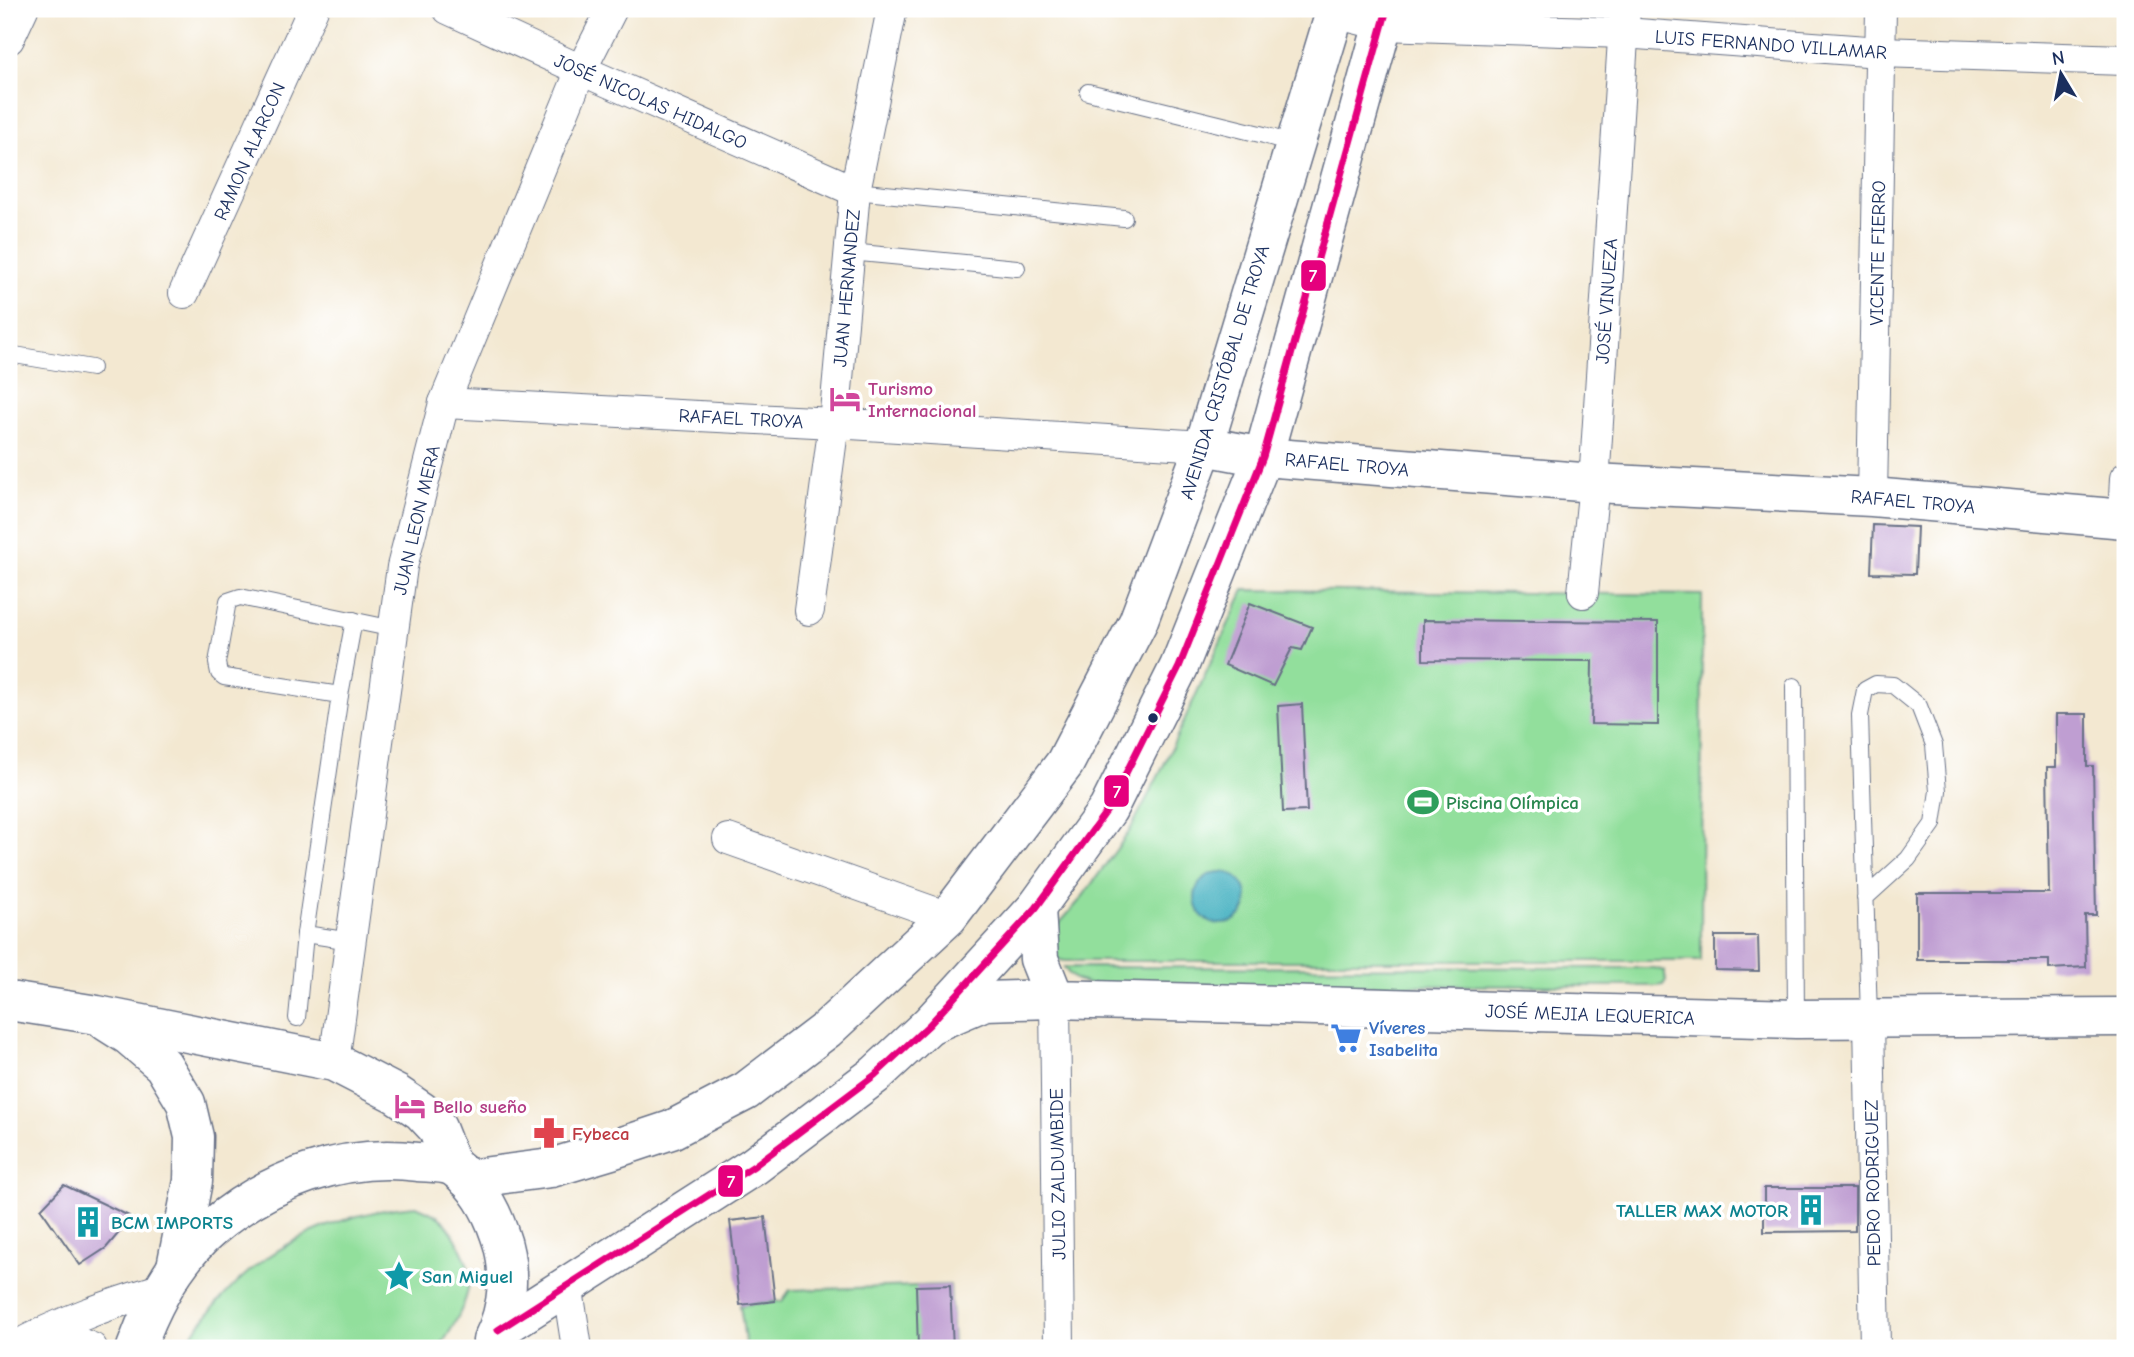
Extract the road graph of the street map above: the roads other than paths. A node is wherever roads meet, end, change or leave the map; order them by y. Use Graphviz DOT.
graph roads {
  1 [pos="23,9"];
  2 [pos="313,9"];
  3 [pos="449,9"];
  4 [pos="612,9"];
  5 [pos="892,9"];
  6 [pos="1881,9"];
  7 [pos="1335,11"];
  8 [pos="1385,17"];
  9 [pos="1625,21"];
  10 [pos="9,39"];
  11 [pos="1880,52"];
  12 [pos="2125,60"];
  13 [pos="580,70"];
  14 [pos="1088,92"];
  15 [pos="1294,144"];
  16 [pos="855,191"];
  17 [pos="1124,218"];
  18 [pos="850,252"];
  19 [pos="1017,268"];
  20 [pos="184,293"];
  21 [pos="9,354"];
  22 [pos="92,368"];
  23 [pos="444,403"];
  24 [pos="834,423"];
  25 [pos="1204,446"];
  26 [pos="1263,457"];
  27 [pos="2125,478"];
  28 [pos="1594,483"];
  29 [pos="1872,497"];
  30 [pos="2124,519"];
  31 [pos="1583,593"];
  32 [pos="809,610"];
  33 [pos="354,620"];
  34 [pos="394,629"];
  35 [pos="1794,686"];
  36 [pos="340,695"];
  37 [pos="728,839"];
  38 [pos="1866,898"];
  39 [pos="1036,908"];
  40 [pos="948,916"];
  41 [pos="305,934"];
  42 [pos="351,941"];
  43 [pos="1055,999"];
  44 [pos="9,1001"];
  45 [pos="97,1015"];
  46 [pos="2125,1017"];
  47 [pos="297,1018"];
  48 [pos="1796,1019"];
  49 [pos="1869,1019"];
  50 [pos="929,1025"];
  51 [pos="334,1062"];
  52 [pos="459,1173"];
  53 [pos="169,1278"];
  54 [pos="567,1284"];
  55 [pos="493,1339"];
  56 [pos="21,1344"];
  57 [pos="92,1348"];
  58 [pos="136,1348"];
  59 [pos="577,1348"];
  60 [pos="1059,1348"];
  61 [pos="1875,1348"];
  1 -- 10 [label="street"];
  2 -- 20 [label="street, RAMON ALARCON"];
  3 -- 13 [label="street, JOSÉ NICOLAS HIDALGO"];
  4 -- 13 [label="street, JUAN LEON MERA"];
  5 -- 16 [label="street, JUAN HERNANDEZ"];
  6 -- 11 [label="street, VICENTE FIERRO"];
  7 -- 8 [label="street, LUIS FERNANDO VILLAMAR"];
  7 -- 15 [label="main road, AVENIDA CRISTÓBAL DE TROYA"];
  8 -- 9 [label="street, LUIS FERNANDO VILLAMAR"];
  8 -- 26 [label="main road"];
  9 -- 11 [label="street, LUIS FERNANDO VILLAMAR"];
  9 -- 28 [label="street, JOSÉ VINUEZA"];
  11 -- 12 [label="street, LUIS FERNANDO VILLAMAR"];
  11 -- 29 [label="street, VICENTE FIERRO"];
  13 -- 16 [label="street, JOSÉ NICOLAS HIDALGO"];
  13 -- 23 [label="street, JUAN LEON MERA"];
  14 -- 15 [label="lane"];
  15 -- 25 [label="main road, AVENIDA CRISTÓBAL DE TROYA"];
  16 -- 17 [label="lane"];
  16 -- 18 [label="street, JUAN HERNANDEZ"];
  18 -- 19 [label="lane"];
  18 -- 24 [label="street, JUAN HERNANDEZ"];
  21 -- 22 [label="lane"];
  23 -- 24 [label="street, RAFAEL TROYA"];
  23 -- 34 [label="street, JUAN LEON MERA"];
  24 -- 25 [label="street, RAFAEL TROYA"];
  24 -- 32 [label="street, JUAN HERNANDEZ"];
  25 -- 26 [label="main road, RAFAEL TROYA"];
  25 -- 40 [label="main road, AVENIDA CRISTÓBAL DE TROYA"];
  26 -- 28 [label="main road, RAFAEL TROYA"];
  26 -- 39 [label="main road"];
  27 -- 30 [label="street"];
  28 -- 29 [label="main road, RAFAEL TROYA"];
  28 -- 31 [label="street, JOSÉ VINUEZA"];
  29 -- 30 [label="main road, RAFAEL TROYA"];
  33 -- 34 [label="lane"];
  33 -- 36 [label="lane"];
  33 -- 36 [label="lane"];
  34 -- 42 [label="street, JUAN LEON MERA"];
  35 -- 48 [label="lane"];
  36 -- 41 [label="lane"];
  37 -- 40 [label="street"];
  38 -- 38 [label="lane"];
  38 -- 49 [label="lane"];
  39 -- 43 [label="main road"];
  39 -- 50 [label="main road"];
  40 -- 52 [label="main road, AVENIDA CRISTÓBAL DE TROYA"];
  41 -- 42 [label="lane"];
  41 -- 47 [label="lane"];
  42 -- 51 [label="street, JUAN LEON MERA"];
  43 -- 48 [label="main road, JOSÉ MEJIA LEQUERICA"];
  43 -- 50 [label="main road, JOSÉ MEJIA LEQUERICA"];
  43 -- 60 [label="street, JULIO ZALDUMBIDE"];
  44 -- 45 [label="main road"];
  45 -- 51 [label="main road"];
  45 -- 53 [label="main road"];
  46 -- 49 [label="main road, JOSÉ MEJIA LEQUERICA"];
  48 -- 49 [label="main road, JOSÉ MEJIA LEQUERICA"];
  49 -- 61 [label="street, PEDRO RODRIGUEZ"];
  50 -- 54 [label="main road"];
  51 -- 52 [label="main road"];
  52 -- 53 [label="main road, AVENIDA CRISTÓBAL DE TROYA"];
  52 -- 55 [label="main road"];
  53 -- 56 [label="street"];
  53 -- 58 [label="main road"];
  54 -- 55 [label="main road"];
  54 -- 59 [label="street"];
  56 -- 57 [label="street"];
}
